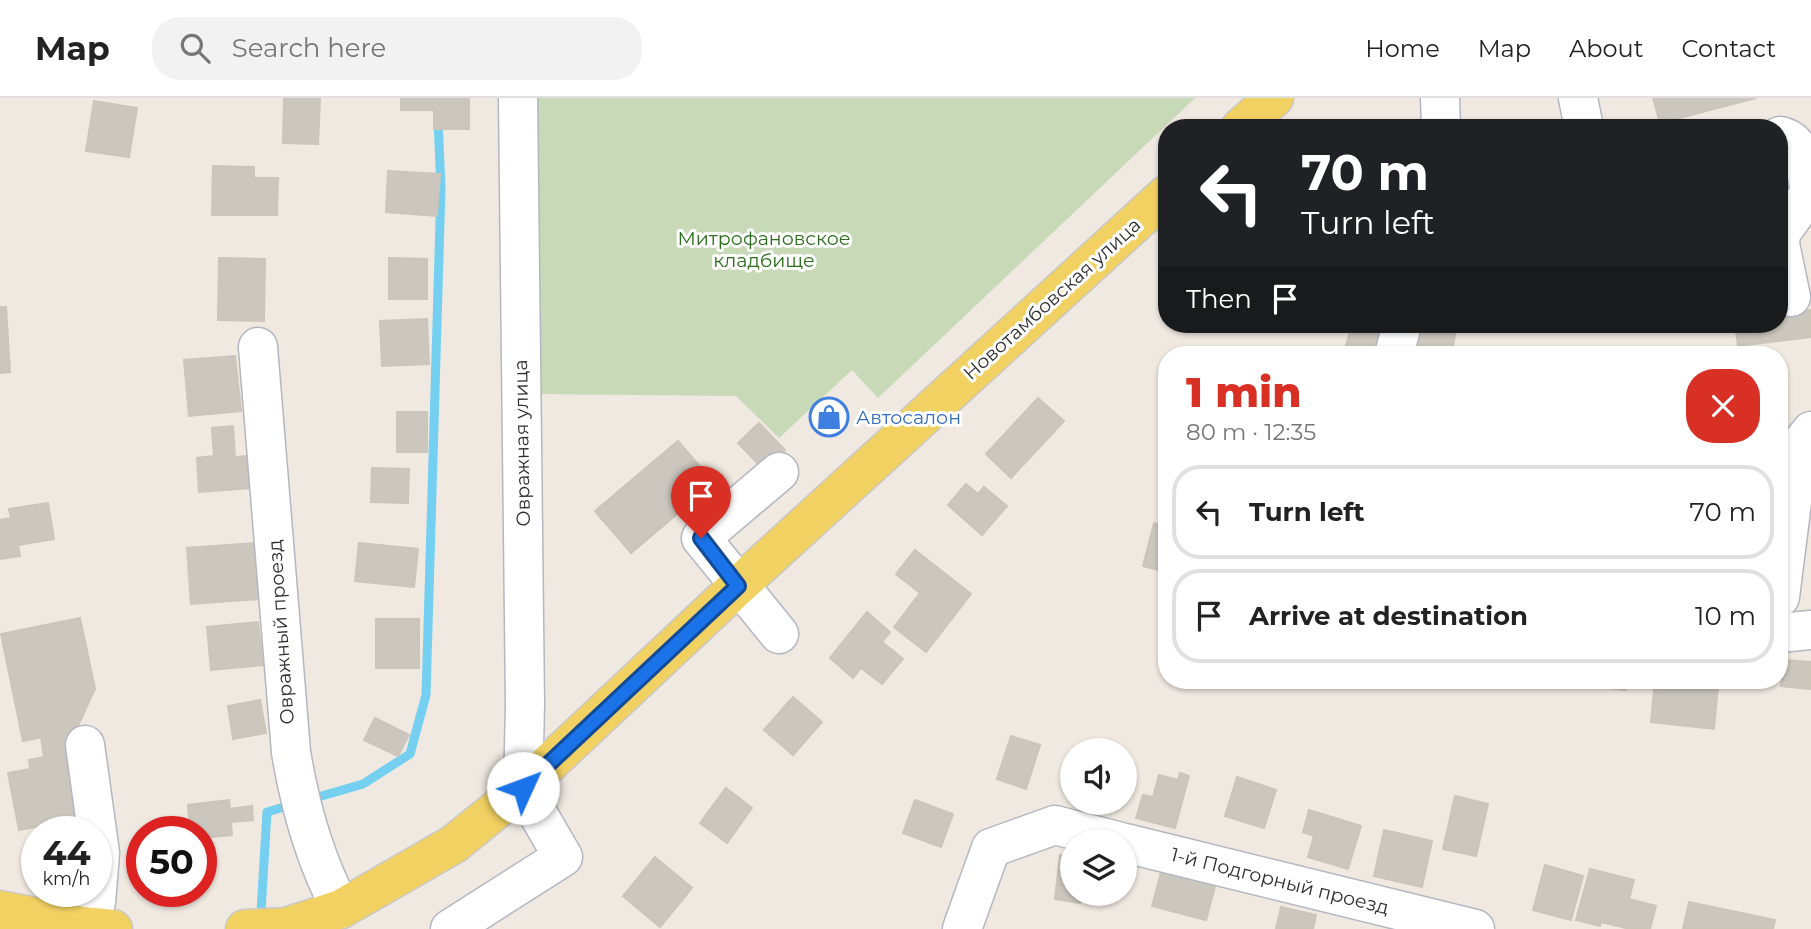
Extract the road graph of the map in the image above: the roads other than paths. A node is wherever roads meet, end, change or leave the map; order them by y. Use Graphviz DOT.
graph roads {
  1 [pos="518,98"];
  2 [pos="1274,98"];
  3 [pos="1440,98"];
  4 [pos="1578,98"];
  5 [pos="1250,119"];
  6 [pos="1441,119"];
  7 [pos="1582,119"];
  8 [pos="1788,138"];
  9 [pos="1810,198"];
  10 [pos="1158,202"];
  11 [pos="1788,225"];
  12 [pos="1788,283"];
  13 [pos="1791,297"];
  14 [pos="258,347"];
  15 [pos="1811,431"];
  16 [pos="779,472"];
  17 [pos="1788,533"];
  18 [pos="738,586"];
  19 [pos="1811,630"];
  20 [pos="1788,632"];
  21 [pos="779,634"];
  22 [pos="85,745"];
  23 [pos="523,788"];
  24 [pos="1071,829"];
  25 [pos="1137,845"];
  26 [pos="341,909"];
  27 [pos="0,910"];
  28 [pos="92,928"];
  29 [pos="245,929"];
  30 [pos="450,929"];
  31 [pos="962,929"];
  32 [pos="1475,929"];
  1 -- 23 [label="street, Овражная улица"];
  2 -- 5 [label="main road"];
  3 -- 6 [label="street"];
  4 -- 7 [label="street"];
  8 -- 9 [label="street"];
  9 -- 11 [label="street"];
  10 -- 18 [label="main road, Новотамбовская улица"];
  12 -- 13 [label="street"];
  14 -- 26 [label="street, Овражный проезд"];
  15 -- 17 [label="street"];
  16 -- 18 [label="street"];
  18 -- 21 [label="street"];
  18 -- 23 [label="main road, Новотамбовская улица"];
  19 -- 20 [label="street"];
  22 -- 28 [label="street"];
  23 -- 26 [label="main road, Новотамбовская улица"];
  23 -- 30 [label="street"];
  24 -- 31 [label="street, 1-й Подгорный проезд"];
  25 -- 32 [label="street, 1-й Подгорный проезд"];
  26 -- 29 [label="main road, Новотамбовская улица"];
  27 -- 28 [label="main road"];
}
